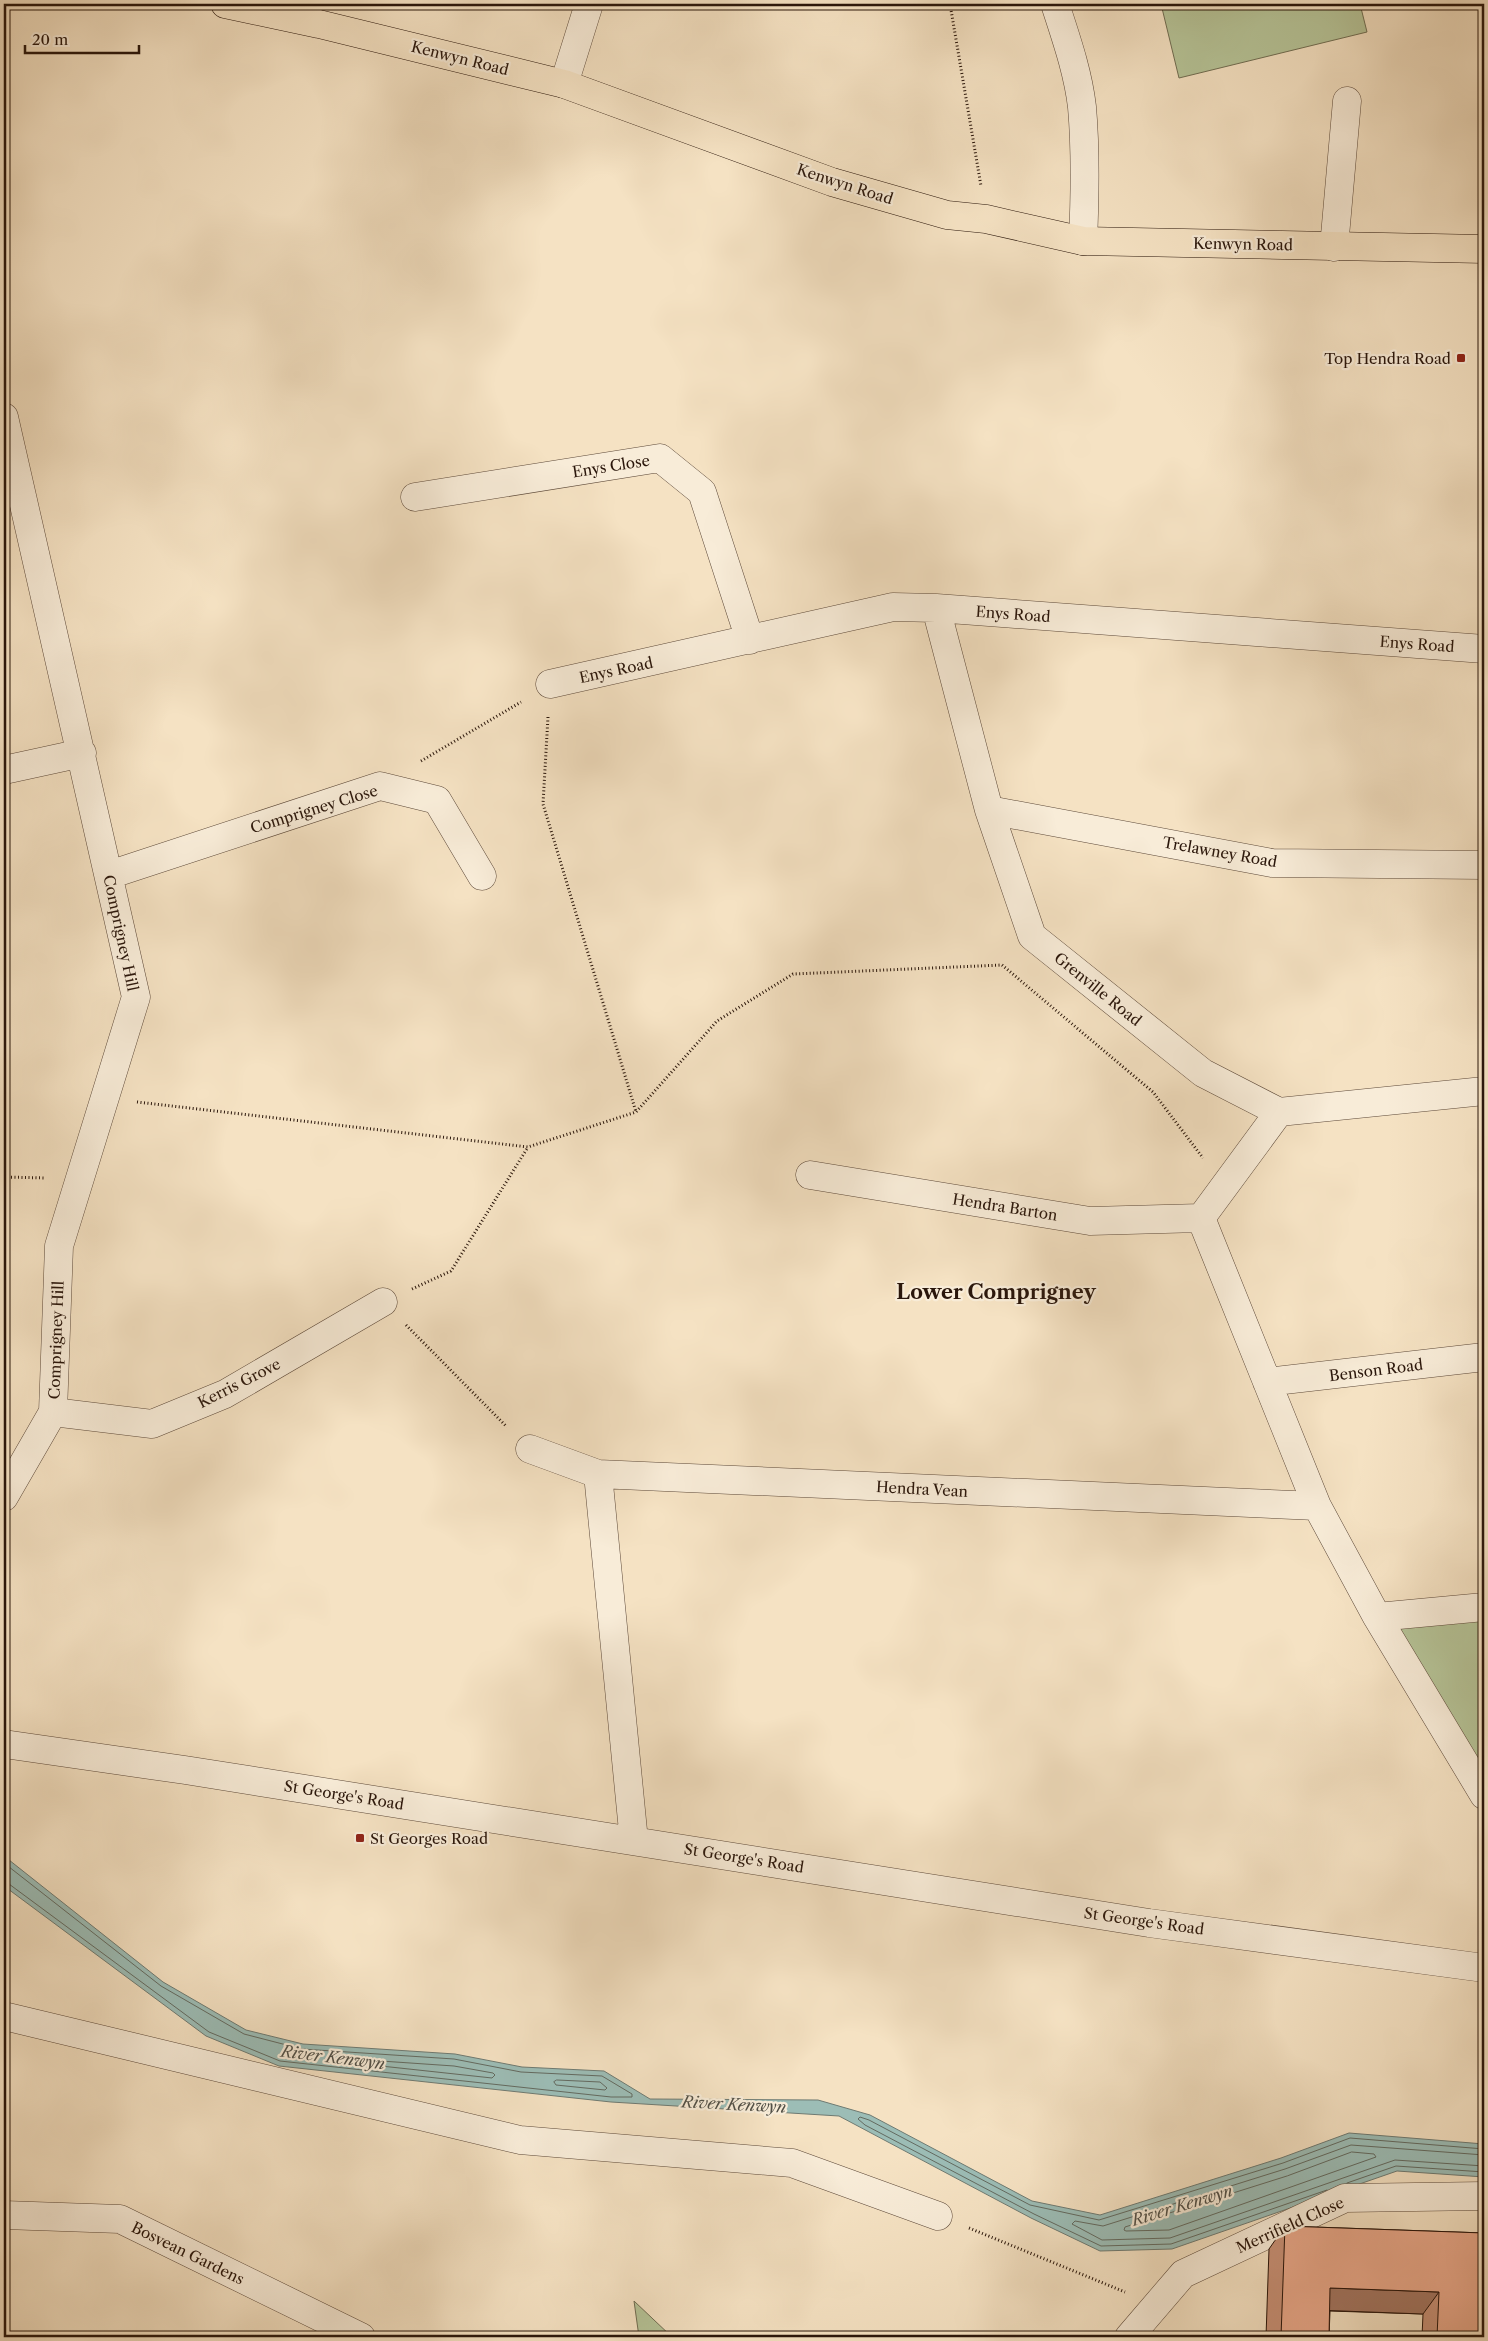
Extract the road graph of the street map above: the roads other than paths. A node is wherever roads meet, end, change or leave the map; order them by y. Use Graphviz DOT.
graph roads {
  1 [pos="225,4"];
  2 [pos="589,4"];
  3 [pos="1055,4"];
  4 [pos="564,84"];
  5 [pos="1347,101"];
  6 [pos="1083,241"];
  7 [pos="1334,246"];
  8 [pos="1484,250"];
  9 [pos="4,417"];
  10 [pos="414,497"];
  11 [pos="936,608"];
  12 [pos="750,640"];
  13 [pos="1484,649"];
  14 [pos="550,684"];
  15 [pos="82,753"];
  16 [pos="4,770"];
  17 [pos="989,810"];
  18 [pos="1484,865"];
  19 [pos="109,875"];
  20 [pos="482,876"];
  21 [pos="1484,1091"];
  22 [pos="1279,1112"];
  23 [pos="810,1176"];
  24 [pos="1201,1218"];
  25 [pos="383,1302"];
  26 [pos="1484,1357"];
  27 [pos="1267,1382"];
  28 [pos="53,1412"];
  29 [pos="530,1450"];
  30 [pos="598,1474"];
  31 [pos="4,1497"];
  32 [pos="1317,1506"];
  33 [pos="1484,1607"];
  34 [pos="1377,1617"];
  35 [pos="4,1744"];
  36 [pos="1484,1795"];
  37 [pos="634,1841"];
  38 [pos="1484,1968"];
  39 [pos="4,2016"];
  40 [pos="1484,2196"];
  41 [pos="4,2215"];
  42 [pos="938,2216"];
  43 [pos="361,2337"];
  44 [pos="1129,2337"];
  1 -- 4 [label="main road, Kenwyn Road"];
  2 -- 4 [label="street"];
  3 -- 6 [label="street"];
  4 -- 6 [label="main road, Kenwyn Road"];
  5 -- 7 [label="street"];
  6 -- 7 [label="main road, Kenwyn Road"];
  7 -- 8 [label="main road, Kenwyn Road"];
  9 -- 15 [label="street, Comprigney Hill"];
  10 -- 12 [label="street, Enys Close"];
  11 -- 12 [label="street, Enys Road"];
  11 -- 13 [label="street, Enys Road"];
  11 -- 17 [label="street, Grenville Road"];
  12 -- 14 [label="street, Enys Road"];
  15 -- 16 [label="street"];
  15 -- 19 [label="street, Comprigney Hill"];
  17 -- 18 [label="street, Trelawney Road"];
  17 -- 22 [label="street, Grenville Road"];
  19 -- 20 [label="street, Comprigney Close"];
  19 -- 28 [label="street, Comprigney Hill"];
  21 -- 22 [label="street"];
  22 -- 24 [label="street"];
  23 -- 24 [label="street, Hendra Barton"];
  24 -- 27 [label="street"];
  25 -- 28 [label="street, Kerris Grove"];
  26 -- 27 [label="street, Benson Road"];
  27 -- 32 [label="street"];
  28 -- 31 [label="street, Comprigney Hill"];
  29 -- 30 [label="street, Hendra Vean"];
  30 -- 32 [label="street, Hendra Vean"];
  30 -- 37 [label="street"];
  32 -- 34 [label="street"];
  33 -- 34 [label="street"];
  34 -- 36 [label="street"];
  35 -- 37 [label="street, St George's Road"];
  37 -- 38 [label="street, St George's Road"];
  39 -- 42 [label="street"];
  40 -- 44 [label="street, Merrifield Close"];
  41 -- 43 [label="street, Bosvean Gardens"];
}
